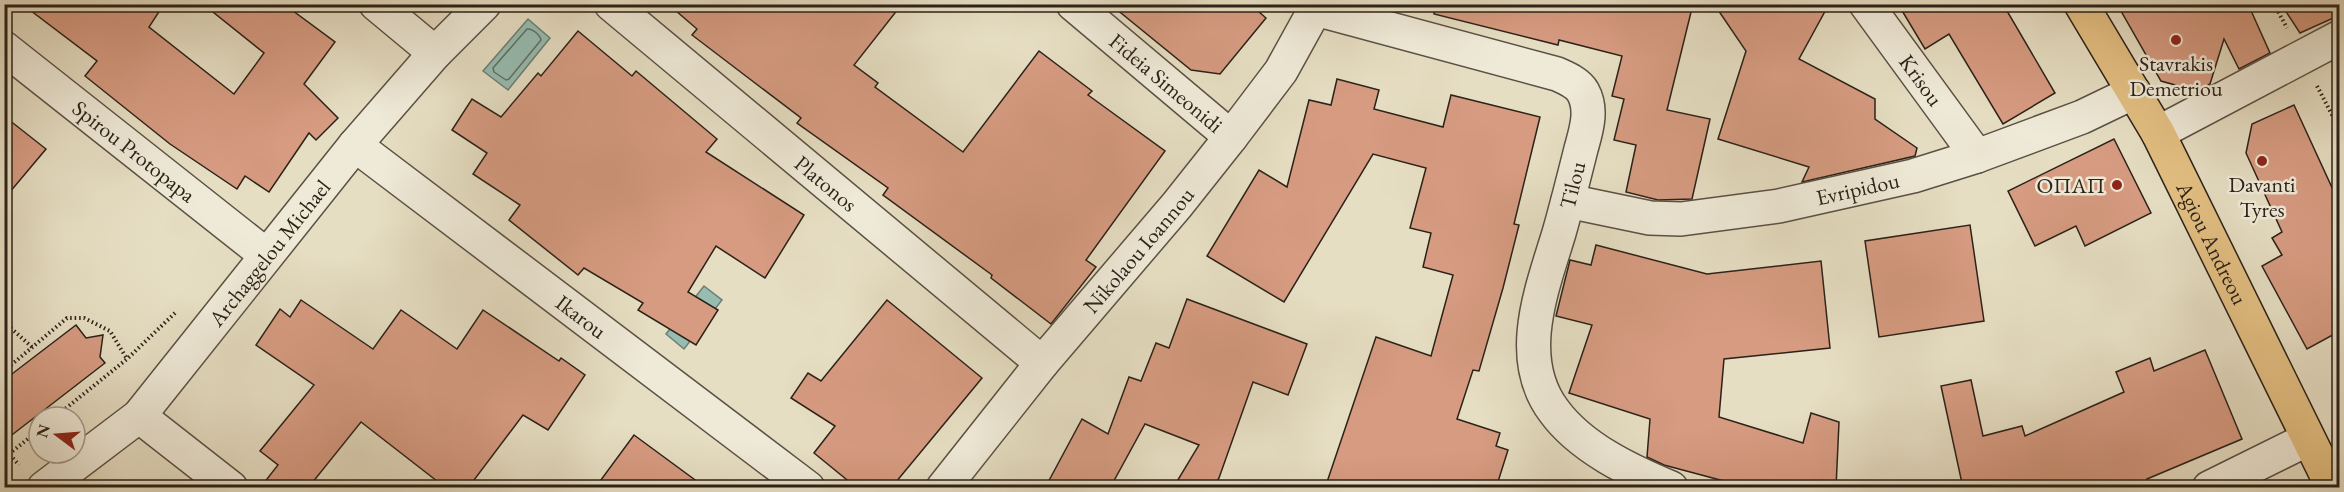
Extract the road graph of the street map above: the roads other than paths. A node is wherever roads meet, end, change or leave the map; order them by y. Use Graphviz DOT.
graph roads {
  1 [pos="376,4"];
  2 [pos="484,4"];
  3 [pos="611,4"];
  4 [pos="1073,4"];
  5 [pos="1866,4"];
  6 [pos="2080,4"];
  7 [pos="1317,7"];
  8 [pos="2340,37"];
  9 [pos="4,48"];
  10 [pos="435,53"];
  11 [pos="2134,92"];
  12 [pos="2158,133"];
  13 [pos="1231,137"];
  14 [pos="355,145"];
  15 [pos="1977,156"];
  16 [pos="1568,201"];
  17 [pos="266,255"];
  18 [pos="1042,363"];
  19 [pos="139,416"];
  20 [pos="2308,439"];
  21 [pos="44,488"];
  22 [pos="231,488"];
  23 [pos="808,488"];
  24 [pos="943,488"];
  25 [pos="1671,488"];
  26 [pos="2209,488"];
  27 [pos="2333,488"];
  1 -- 10 [label="street"];
  2 -- 10 [label="street, Archaggelou Michael"];
  3 -- 18 [label="street, Platonos"];
  4 -- 13 [label="street, Fideia Simeonidi"];
  5 -- 15 [label="street, Krisou"];
  6 -- 11 [label="main road, Agiou Andreou"];
  7 -- 13 [label="street, Nikolaou Ioannou"];
  7 -- 16 [label="street, Tilou"];
  8 -- 12 [label="street"];
  9 -- 17 [label="street, Spirou Protopapa"];
  10 -- 14 [label="street, Archaggelou Michael"];
  11 -- 12 [label="main road, Agiou Andreou"];
  11 -- 15 [label="street, Evripidou"];
  12 -- 20 [label="main road, Agiou Andreou"];
  13 -- 18 [label="street, Nikolaou Ioannou"];
  14 -- 17 [label="street, Archaggelou Michael"];
  14 -- 23 [label="street, Ikarou"];
  15 -- 16 [label="street, Evripidou"];
  16 -- 25 [label="street, Tilou"];
  17 -- 19 [label="street, Archaggelou Michael"];
  18 -- 24 [label="street, Nikolaou Ioannou"];
  19 -- 21 [label="street, Archaggelou Michael"];
  19 -- 22 [label="street"];
  20 -- 26 [label="street"];
  20 -- 27 [label="main road, Agiou Andreou"];
}
